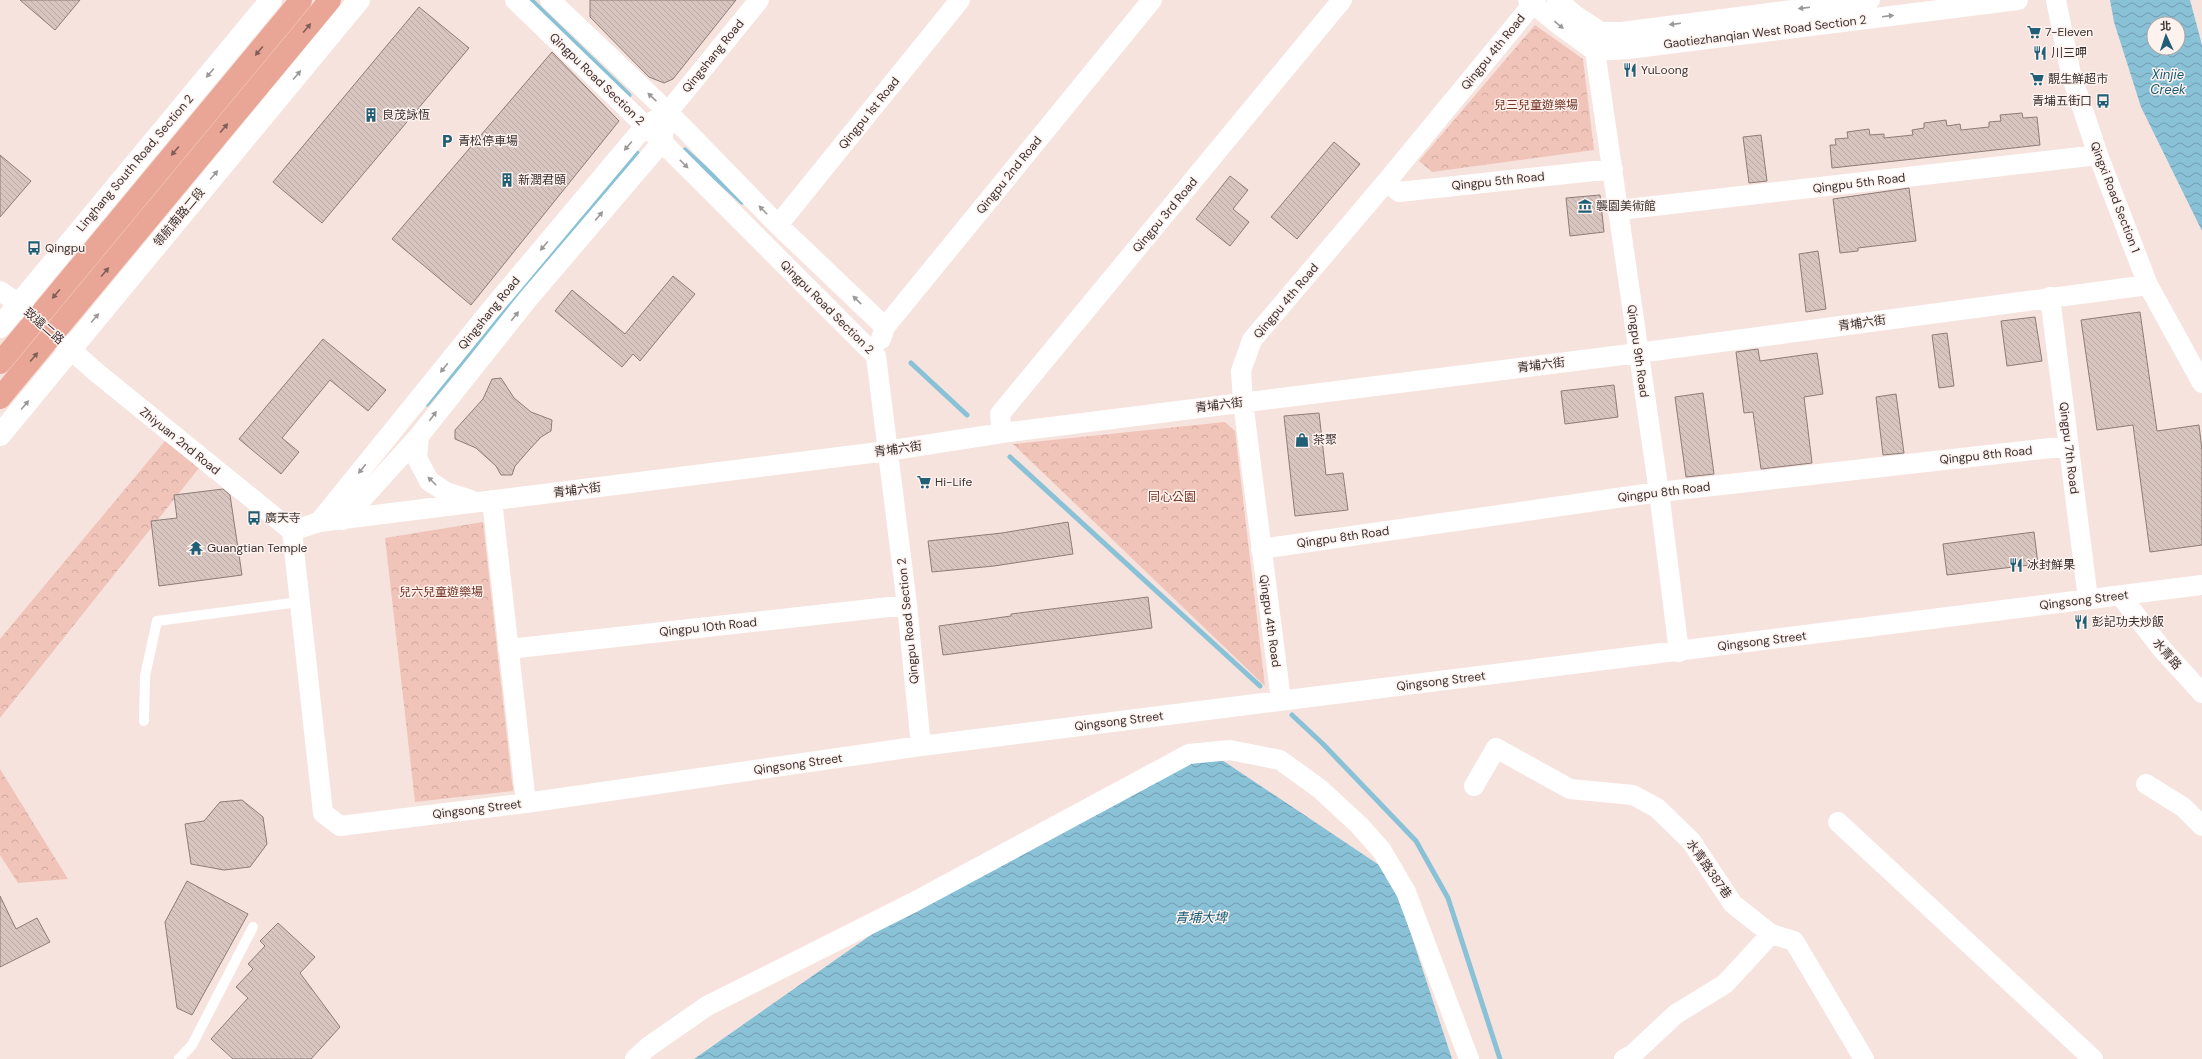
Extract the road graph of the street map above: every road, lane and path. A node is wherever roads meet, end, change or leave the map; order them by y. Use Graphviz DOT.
graph roads {
  1 [pos="271,0"];
  2 [pos="301,0"];
  3 [pos="330,0"];
  4 [pos="359,0"];
  5 [pos="515,0"];
  6 [pos="550,0"];
  7 [pos="759,0"];
  8 [pos="960,0"];
  9 [pos="1152,0"];
  10 [pos="1342,0"];
  11 [pos="1557,0"];
  12 [pos="1870,0"];
  13 [pos="2018,0"];
  14 [pos="2056,0"];
  15 [pos="1532,1"];
  16 [pos="1595,51"];
  17 [pos="668,112"];
  18 [pos="645,126"];
  19 [pos="662,142"];
  20 [pos="2098,155"];
  21 [pos="1613,169"];
  22 [pos="1387,181"];
  23 [pos="1619,210"];
  24 [pos="778,225"];
  25 [pos="2148,285"];
  26 [pos="0,291"];
  27 [pos="2050,297"];
  28 [pos="19,304"];
  29 [pos="36,319"];
  30 [pos="0,327"];
  31 [pos="885,327"];
  32 [pos="53,334"];
  33 [pos="70,348"];
  34 [pos="1638,353"];
  35 [pos="876,356"];
  36 [pos="0,363"];
  37 [pos="2202,383"];
  38 [pos="0,398"];
  39 [pos="1243,402"];
  40 [pos="1002,434"];
  41 [pos="0,435"];
  42 [pos="419,436"];
  43 [pos="2069,446"];
  44 [pos="887,451"];
  45 [pos="1659,492"];
  46 [pos="486,501"];
  47 [pos="343,520"];
  48 [pos="319,522"];
  49 [pos="292,531"];
  50 [pos="1260,549"];
  51 [pos="2202,585"];
  52 [pos="2120,595"];
  53 [pos="2088,599"];
  54 [pos="299,602"];
  55 [pos="907,605"];
  56 [pos="508,650"];
  57 [pos="1679,652"];
  58 [pos="2202,693"];
  59 [pos="1281,700"];
  60 [pos="144,721"];
  61 [pos="921,746"];
  62 [pos="2146,784"];
  63 [pos="1474,786"];
  64 [pos="526,803"];
  65 [pos="1838,822"];
  66 [pos="2202,826"];
  67 [pos="254,927"];
  68 [pos="1771,934"];
  69 [pos="179,1059"];
  70 [pos="635,1059"];
  71 [pos="1469,1059"];
  72 [pos="1624,1059"];
  73 [pos="1864,1059"];
  74 [pos="2093,1059"];
  1 -- 28 [label="street, Linghang South Road, Section 2, one-way"];
  2 -- 29 [label="main road, one-way"];
  32 -- 3 [label="main road, 領航南路二段, one-way"];
  33 -- 4 [label="street, 領航南路二段, one-way"];
  5 -- 18 [label="street, Qingpu Road Section 2"];
  17 -- 6 [label="street, Qingpu Road Section 2, one-way"];
  7 -- 17 [label="street, Qingshang Road"];
  8 -- 24 [label="street, Qingpu 1st Road"];
  9 -- 31 [label="street, Qingpu 2nd Road"];
  10 -- 40 [label="street, Qingpu 3rd Road"];
  12 -- 11 [label="street, Gaotiezhanqian West Road Section 2, one-way"];
  16 -- 13 [label="street, Gaotiezhanqian West Road Section 2, one-way"];
  14 -- 20 [label="street, Qingxi Road Section 1"];
  15 -- 16 [label="street, one-way"];
  15 -- 22 [label="street, Qingpu 4th Road"];
  16 -- 21 [label="street, Qingpu 9th Road"];
  17 -- 18 [label="street, Qingshang Road"];
  17 -- 19 [label="street, Qingshang Road"];
  24 -- 17 [label="street, Qingpu Road Section 2, one-way"];
  18 -- 19 [label="street, Qingpu Road Section 2"];
  18 -- 48 [label="street, Qingshang Road, one-way"];
  19 -- 35 [label="street, Qingpu Road Section 2, one-way"];
  42 -- 19 [label="street, Qingshang Road, one-way"];
  20 -- 23 [label="street, Qingpu 5th Road"];
  20 -- 25 [label="street, Qingxi Road Section 1"];
  21 -- 22 [label="street, Qingpu 5th Road"];
  21 -- 23 [label="street, Qingpu 9th Road"];
  22 -- 39 [label="street, Qingpu 4th Road"];
  23 -- 34 [label="street, Qingpu 9th Road"];
  31 -- 24 [label="street, Qingpu Road Section 2, one-way"];
  25 -- 27 [label="street, 青埔六街"];
  25 -- 37 [label="street, Qingxi Road Section 1"];
  26 -- 28 [label="street"];
  27 -- 34 [label="street, 青埔六街"];
  27 -- 43 [label="street, Qingpu 7th Road"];
  28 -- 29 [label="street, 致遠二路"];
  28 -- 30 [label="street, Linghang South Road, Section 2"];
  29 -- 32 [label="street, 致遠二路"];
  29 -- 36 [label="main road"];
  31 -- 35 [label="street, Qingpu 2nd Road"];
  32 -- 33 [label="street, 致遠二路"];
  38 -- 32 [label="main road, 領航南路二段, one-way"];
  41 -- 33 [label="street, 領航南路二段, one-way"];
  33 -- 49 [label="street, Zhiyuan 2nd Road"];
  34 -- 39 [label="street, 青埔六街"];
  34 -- 45 [label="street, Qingpu 9th Road"];
  35 -- 44 [label="street, Qingpu Road Section 2"];
  39 -- 40 [label="street, 青埔六街"];
  39 -- 50 [label="street, Qingpu 4th Road"];
  40 -- 44 [label="street, 青埔六街"];
  46 -- 42 [label="street, one-way"];
  42 -- 47 [label="street, Qingshang Road"];
  43 -- 45 [label="street, Qingpu 8th Road"];
  43 -- 53 [label="street, Qingpu 7th Road"];
  44 -- 46 [label="street, 青埔六街"];
  44 -- 55 [label="street, Qingpu Road Section 2"];
  45 -- 50 [label="street, Qingpu 8th Road"];
  45 -- 57 [label="street, Qingpu 9th Road"];
  46 -- 47 [label="street, 青埔六街"];
  46 -- 56 [label="street"];
  47 -- 48 [label="street, 青埔六街"];
  48 -- 49 [label="street, 青埔六街"];
  49 -- 54 [label="street, Qingsong Street"];
  50 -- 59 [label="street, Qingpu 4th Road"];
  51 -- 52 [label="street, Qingsong Street"];
  52 -- 53 [label="street, Qingsong Street"];
  52 -- 58 [label="street, 水青路"];
  53 -- 57 [label="street, Qingsong Street"];
  54 -- 60 [label="lane"];
  54 -- 64 [label="street, Qingsong Street"];
  55 -- 56 [label="street, Qingpu 10th Road"];
  55 -- 61 [label="street, Qingpu Road Section 2"];
  56 -- 64 [label="street"];
  57 -- 59 [label="street, Qingsong Street"];
  59 -- 61 [label="street, Qingsong Street"];
  61 -- 64 [label="street, Qingsong Street"];
  62 -- 66 [label="street"];
  63 -- 68 [label="street, 水青路387巷"];
  65 -- 74 [label="street"];
  67 -- 69 [label="lane"];
  68 -- 72 [label="street"];
  68 -- 73 [label="street, 水青路387巷"];
  70 -- 71 [label="street"];
}
